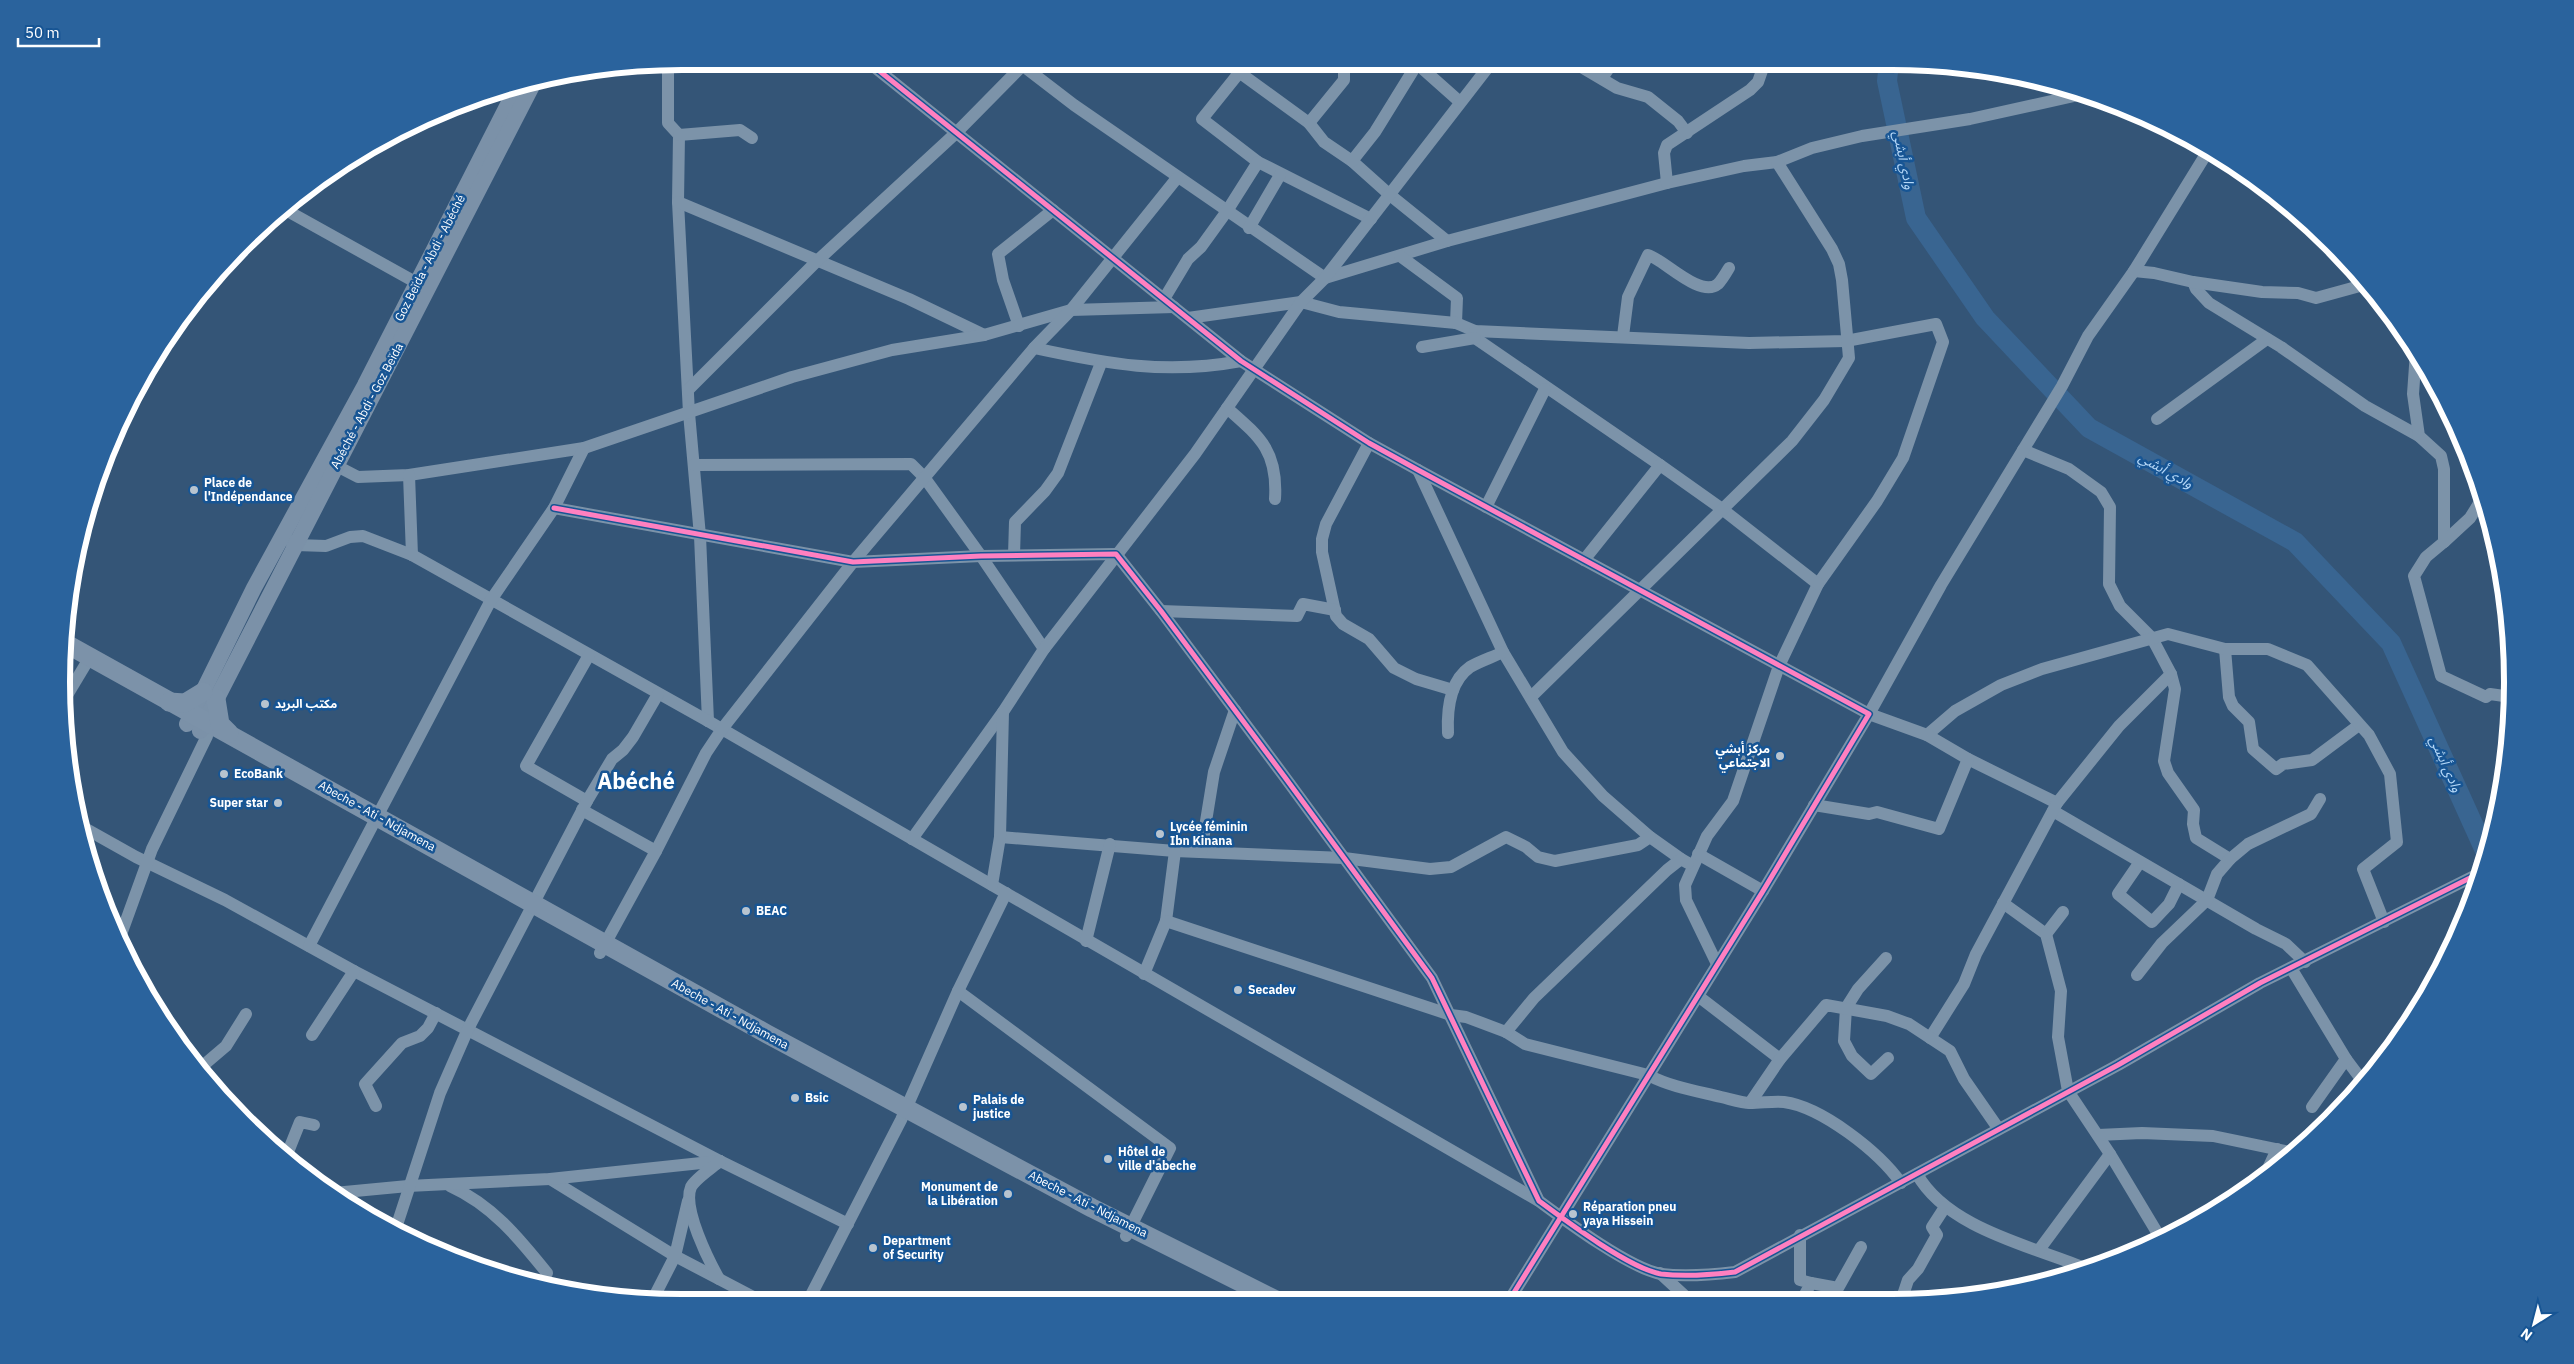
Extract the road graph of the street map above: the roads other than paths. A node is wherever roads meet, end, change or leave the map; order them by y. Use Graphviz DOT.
graph roads {
  1 [pos="668,70"];
  2 [pos="877,70"];
  3 [pos="1015,70"];
  4 [pos="1031,70"];
  5 [pos="1235,70"];
  6 [pos="1344,70"];
  7 [pos="1412,70"];
  8 [pos="1424,70"];
  9 [pos="1486,70"];
  10 [pos="1588,70"];
  11 [pos="1608,70"];
  12 [pos="1762,70"];
  13 [pos="1239,73"];
  14 [pos="1602,78"];
  15 [pos="530,90"];
  16 [pos="509,95"];
  17 [pos="2070,97"];
  18 [pos="1460,102"];
  19 [pos="1309,123"];
  20 [pos="956,133"];
  21 [pos="1687,133"];
  22 [pos="679,134"];
  23 [pos="752,138"];
  24 [pos="2205,156"];
  25 [pos="1352,161"];
  26 [pos="1258,162"];
  27 [pos="1777,162"];
  28 [pos="1280,175"];
  29 [pos="1178,178"];
  30 [pos="1667,184"];
  31 [pos="1390,196"];
  32 [pos="678,202"];
  33 [pos="1054,210"];
  34 [pos="290,212"];
  35 [pos="1227,212"];
  36 [pos="1372,219"];
  37 [pos="1249,228"];
  38 [pos="1447,241"];
  39 [pos="1400,256"];
  40 [pos="1114,259"];
  41 [pos="817,262"];
  42 [pos="1729,268"];
  43 [pos="2134,271"];
  44 [pos="1325,278"];
  45 [pos="2193,282"];
  46 [pos="417,283"];
  47 [pos="2359,286"];
  48 [pos="1301,302"];
  49 [pos="1169,303"];
  50 [pos="1071,310"];
  51 [pos="409,312"];
  52 [pos="1188,318"];
  53 [pos="1456,323"];
  54 [pos="1019,326"];
  55 [pos="984,335"];
  56 [pos="1475,335"];
  57 [pos="1623,336"];
  58 [pos="2267,339"];
  59 [pos="1846,341"];
  60 [pos="1422,347"];
  61 [pos="1034,348"];
  62 [pos="1241,361"];
  63 [pos="1101,363"];
  64 [pos="2415,365"];
  65 [pos="1254,370"];
  66 [pos="1545,389"];
  67 [pos="688,390"];
  68 [pos="1226,408"];
  69 [pos="689,413"];
  70 [pos="2157,419"];
  71 [pos="2419,436"];
  72 [pos="1369,443"];
  73 [pos="584,448"];
  74 [pos="2023,450"];
  75 [pos="330,463"];
  76 [pos="694,465"];
  77 [pos="1660,465"];
  78 [pos="1418,470"];
  79 [pos="409,475"];
  80 [pos="924,476"];
  81 [pos="1275,498"];
  82 [pos="2478,505"];
  83 [pos="1486,507"];
  84 [pos="554,508"];
  85 [pos="1722,509"];
  86 [pos="700,536"];
  87 [pos="290,541"];
  88 [pos="2444,542"];
  89 [pos="1116,554"];
  90 [pos="412,555"];
  91 [pos="1014,555"];
  92 [pos="982,556"];
  93 [pos="1584,560"];
  94 [pos="853,562"];
  95 [pos="1818,584"];
  96 [pos="1641,590"];
  97 [pos="491,600"];
  98 [pos="1335,610"];
  99 [pos="1162,611"];
  100 [pos="2152,638"];
  101 [pos="71,649"];
  102 [pos="1044,649"];
  103 [pos="2225,649"];
  104 [pos="1503,652"];
  105 [pos="588,655"];
  106 [pos="71,657"];
  107 [pos="87,662"];
  108 [pos="1779,666"];
  109 [pos="2171,674"];
  110 [pos="70,690"];
  111 [pos="1453,690"];
  112 [pos="658,694"];
  113 [pos="210,696"];
  114 [pos="2504,696"];
  115 [pos="1531,697"];
  116 [pos="170,702"];
  117 [pos="1235,710"];
  118 [pos="1003,712"];
  119 [pos="1869,714"];
  120 [pos="708,721"];
  121 [pos="198,725"];
  122 [pos="2359,725"];
  123 [pos="722,729"];
  124 [pos="1448,733"];
  125 [pos="1928,735"];
  126 [pos="233,738"];
  127 [pos="1968,759"];
  128 [pos="2320,799"];
  129 [pos="585,805"];
  130 [pos="1814,805"];
  131 [pos="2055,807"];
  132 [pos="374,821"];
  133 [pos="89,830"];
  134 [pos="1000,836"];
  135 [pos="1650,837"];
  136 [pos="912,839"];
  137 [pos="1110,844"];
  138 [pos="656,851"];
  139 [pos="1175,851"];
  140 [pos="1202,852"];
  141 [pos="1698,854"];
  142 [pos="1344,858"];
  143 [pos="1681,859"];
  144 [pos="2230,859"];
  145 [pos="146,862"];
  146 [pos="2140,862"];
  147 [pos="1693,866"];
  148 [pos="2472,877"];
  149 [pos="2179,884"];
  150 [pos="992,885"];
  151 [pos="1763,890"];
  152 [pos="1006,893"];
  153 [pos="2207,900"];
  154 [pos="2003,903"];
  155 [pos="531,909"];
  156 [pos="2063,912"];
  157 [pos="1166,921"];
  158 [pos="2384,922"];
  159 [pos="123,929"];
  160 [pos="2046,934"];
  161 [pos="1086,940"];
  162 [pos="309,946"];
  163 [pos="602,949"];
  164 [pos="1886,958"];
  165 [pos="2305,962"];
  166 [pos="1717,964"];
  167 [pos="2291,968"];
  168 [pos="354,971"];
  169 [pos="1144,974"];
  170 [pos="2137,975"];
  171 [pos="958,992"];
  172 [pos="1698,996"];
  173 [pos="1846,1008"];
  174 [pos="436,1013"];
  175 [pos="246,1014"];
  176 [pos="1451,1015"];
  177 [pos="468,1029"];
  178 [pos="1506,1032"];
  179 [pos="312,1035"];
  180 [pos="1930,1038"];
  181 [pos="1888,1058"];
  182 [pos="1780,1059"];
  183 [pos="2346,1059"];
  184 [pos="204,1065"];
  185 [pos="1648,1075"];
  186 [pos="2360,1077"];
  187 [pos="2068,1091"];
  188 [pos="1750,1103"];
  189 [pos="376,1106"];
  190 [pos="2312,1107"];
  191 [pos="904,1114"];
  192 [pos="314,1125"];
  193 [pos="1998,1128"];
  194 [pos="2098,1135"];
  195 [pos="2284,1150"];
  196 [pos="288,1151"];
  197 [pos="2110,1154"];
  198 [pos="720,1161"];
  199 [pos="1917,1174"];
  200 [pos="550,1179"];
  201 [pos="1901,1183"];
  202 [pos="447,1185"];
  203 [pos="408,1186"];
  204 [pos="344,1192"];
  205 [pos="689,1199"];
  206 [pos="1539,1201"];
  207 [pos="1945,1207"];
  208 [pos="1561,1218"];
  209 [pos="397,1223"];
  210 [pos="848,1224"];
  211 [pos="1128,1232"];
  212 [pos="2158,1233"];
  213 [pos="1800,1235"];
  214 [pos="1861,1247"];
  215 [pos="2039,1250"];
  216 [pos="675,1256"];
  217 [pos="2076,1266"];
  218 [pos="547,1273"];
  219 [pos="1660,1274"];
  220 [pos="719,1279"];
  221 [pos="1812,1283"];
  222 [pos="656,1293"];
  223 [pos="1246,1293"];
  224 [pos="748,1294"];
  225 [pos="812,1294"];
  226 [pos="1513,1294"];
  227 [pos="1682,1294"];
  228 [pos="1805,1294"];
  229 [pos="1903,1294"];
  1 -- 22 [label="street"];
  2 -- 20 [label="street"];
  3 -- 20 [label="street"];
  4 -- 29 [label="street"];
  5 -- 13 [label="street"];
  6 -- 19 [label="street"];
  7 -- 25 [label="street"];
  8 -- 18 [label="street"];
  9 -- 18 [label="street"];
  10 -- 14 [label="street"];
  11 -- 14 [label="street"];
  12 -- 21 [label="street"];
  13 -- 19 [label="street"];
  13 -- 26 [label="street"];
  14 -- 21 [label="street"];
  15 -- 51 [label="main road"];
  16 -- 46 [label="main road, Goz Beïda - Abdi - Abéché"];
  17 -- 27 [label="street"];
  18 -- 31 [label="street"];
  19 -- 25 [label="street"];
  20 -- 33 [label="street"];
  20 -- 41 [label="street"];
  21 -- 30 [label="street"];
  22 -- 23 [label="street"];
  22 -- 32 [label="street"];
  24 -- 43 [label="street"];
  25 -- 31 [label="street"];
  26 -- 28 [label="street"];
  26 -- 35 [label="street"];
  27 -- 30 [label="street"];
  27 -- 59 [label="street"];
  28 -- 36 [label="street"];
  28 -- 37 [label="street"];
  29 -- 35 [label="street"];
  29 -- 40 [label="street"];
  30 -- 38 [label="street"];
  31 -- 36 [label="street"];
  31 -- 38 [label="street"];
  32 -- 41 [label="street"];
  32 -- 67 [label="street"];
  33 -- 40 [label="street"];
  33 -- 54 [label="street"];
  34 -- 46 [label="street"];
  35 -- 37 [label="street"];
  35 -- 49 [label="street"];
  36 -- 44 [label="street"];
  37 -- 44 [label="street"];
  38 -- 39 [label="street"];
  39 -- 44 [label="street"];
  39 -- 53 [label="street"];
  40 -- 49 [label="street"];
  40 -- 50 [label="street"];
  41 -- 55 [label="street"];
  41 -- 67 [label="street"];
  42 -- 57 [label="street"];
  43 -- 45 [label="street"];
  43 -- 74 [label="street"];
  44 -- 48 [label="street"];
  45 -- 47 [label="street"];
  45 -- 58 [label="street"];
  46 -- 51 [label="main road, Goz Beïda - Abdi - Abéché"];
  48 -- 52 [label="street"];
  48 -- 53 [label="street"];
  48 -- 65 [label="street"];
  49 -- 50 [label="street"];
  49 -- 52 [label="street"];
  50 -- 54 [label="street"];
  50 -- 61 [label="street"];
  51 -- 75 [label="main road, Goz Beïda - Abdi - Abéché"];
  52 -- 62 [label="street"];
  53 -- 56 [label="street"];
  54 -- 55 [label="street"];
  55 -- 69 [label="street"];
  56 -- 57 [label="street"];
  56 -- 60 [label="street"];
  56 -- 66 [label="street"];
  57 -- 59 [label="street"];
  58 -- 70 [label="street"];
  58 -- 71 [label="street"];
  59 -- 85 [label="street"];
  59 -- 95 [label="street"];
  61 -- 63 [label="street"];
  61 -- 80 [label="street"];
  62 -- 63 [label="street"];
  62 -- 65 [label="street"];
  63 -- 91 [label="street"];
  64 -- 71 [label="street"];
  65 -- 68 [label="street"];
  65 -- 72 [label="street"];
  66 -- 77 [label="street"];
  66 -- 83 [label="street"];
  67 -- 69 [label="street"];
  68 -- 81 [label="street"];
  68 -- 89 [label="street"];
  69 -- 73 [label="street"];
  69 -- 76 [label="street"];
  71 -- 88 [label="street"];
  72 -- 78 [label="street"];
  72 -- 98 [label="street"];
  73 -- 79 [label="street"];
  73 -- 84 [label="street"];
  74 -- 100 [label="street"];
  74 -- 119 [label="street"];
  75 -- 79 [label="street"];
  75 -- 87 [label="main road, Goz Beïda - Abdi - Abéché"];
  76 -- 80 [label="street"];
  76 -- 86 [label="street"];
  77 -- 85 [label="street"];
  77 -- 93 [label="street"];
  78 -- 83 [label="street"];
  78 -- 104 [label="street"];
  79 -- 90 [label="street"];
  80 -- 92 [label="street"];
  80 -- 94 [label="street"];
  82 -- 88 [label="street"];
  83 -- 93 [label="street"];
  84 -- 86 [label="street"];
  84 -- 97 [label="street"];
  85 -- 95 [label="street"];
  85 -- 96 [label="street"];
  86 -- 94 [label="street"];
  86 -- 120 [label="street"];
  87 -- 90 [label="street"];
  87 -- 113 [label="main road"];
  87 -- 113 [label="main road, Goz Beïda - Abdi - Abéché"];
  88 -- 114 [label="street"];
  89 -- 91 [label="street"];
  89 -- 99 [label="street"];
  89 -- 102 [label="street"];
  90 -- 97 [label="street"];
  91 -- 92 [label="street"];
  92 -- 94 [label="street"];
  92 -- 102 [label="street"];
  93 -- 96 [label="street"];
  94 -- 123 [label="street"];
  95 -- 108 [label="street"];
  96 -- 108 [label="street"];
  96 -- 115 [label="street"];
  97 -- 105 [label="street"];
  97 -- 132 [label="street"];
  98 -- 99 [label="street"];
  98 -- 111 [label="street"];
  99 -- 117 [label="street"];
  100 -- 103 [label="street"];
  100 -- 109 [label="street"];
  100 -- 125 [label="street"];
  101 -- 107 [label="highway"];
  102 -- 118 [label="street"];
  103 -- 122 [label="street"];
  103 -- 122 [label="street"];
  104 -- 111 [label="street"];
  104 -- 115 [label="street"];
  105 -- 112 [label="street"];
  105 -- 129 [label="street"];
  106 -- 107 [label="highway"];
  107 -- 110 [label="street"];
  107 -- 116 [label="highway"];
  107 -- 121 [label="highway"];
  108 -- 119 [label="street"];
  108 -- 141 [label="street"];
  109 -- 131 [label="street"];
  109 -- 144 [label="street"];
  111 -- 124 [label="street"];
  112 -- 120 [label="street"];
  112 -- 129 [label="street"];
  113 -- 116 [label="highway"];
  113 -- 121 [label="main road"];
  113 -- 126 [label="highway"];
  115 -- 135 [label="street"];
  116 -- 121 [label="highway"];
  117 -- 140 [label="street"];
  117 -- 142 [label="street"];
  118 -- 134 [label="street"];
  118 -- 136 [label="street"];
  119 -- 125 [label="street"];
  119 -- 130 [label="street"];
  120 -- 123 [label="street"];
  121 -- 126 [label="highway, Abeche - Ati - Ndjamena"];
  121 -- 132 [label="highway, Abeche - Ati - Ndjamena"];
  121 -- 145 [label="street"];
  122 -- 158 [label="street"];
  123 -- 136 [label="street"];
  123 -- 138 [label="street"];
  125 -- 127 [label="street"];
  126 -- 132 [label="highway, Abeche - Ati - Ndjamena"];
  127 -- 130 [label="street"];
  127 -- 131 [label="street"];
  128 -- 144 [label="street"];
  129 -- 138 [label="street"];
  129 -- 155 [label="street"];
  130 -- 151 [label="street"];
  131 -- 146 [label="street"];
  131 -- 154 [label="street"];
  132 -- 155 [label="highway, Abeche - Ati - Ndjamena"];
  132 -- 162 [label="street"];
  133 -- 145 [label="street"];
  134 -- 137 [label="street"];
  134 -- 150 [label="street"];
  135 -- 142 [label="street"];
  135 -- 143 [label="street"];
  136 -- 150 [label="street"];
  137 -- 139 [label="street"];
  137 -- 161 [label="street"];
  138 -- 163 [label="street"];
  139 -- 140 [label="street"];
  139 -- 157 [label="street"];
  140 -- 142 [label="street"];
  141 -- 147 [label="street"];
  141 -- 151 [label="street"];
  142 -- 176 [label="street"];
  143 -- 147 [label="street"];
  143 -- 178 [label="street"];
  144 -- 153 [label="street"];
  145 -- 159 [label="street"];
  145 -- 162 [label="street"];
  146 -- 149 [label="street"];
  146 -- 149 [label="street"];
  147 -- 166 [label="street"];
  148 -- 158 [label="street"];
  149 -- 153 [label="street"];
  150 -- 152 [label="street"];
  151 -- 166 [label="street"];
  152 -- 161 [label="street"];
  152 -- 171 [label="street"];
  153 -- 165 [label="street"];
  153 -- 170 [label="street"];
  154 -- 160 [label="street"];
  154 -- 180 [label="street"];
  155 -- 163 [label="highway, Abeche - Ati - Ndjamena"];
  155 -- 177 [label="street"];
  156 -- 160 [label="street"];
  157 -- 169 [label="street"];
  157 -- 176 [label="street"];
  158 -- 165 [label="street"];
  160 -- 187 [label="street"];
  161 -- 169 [label="street"];
  162 -- 168 [label="street"];
  163 -- 191 [label="highway, Abeche - Ati - Ndjamena"];
  164 -- 173 [label="street"];
  165 -- 167 [label="street"];
  166 -- 172 [label="street"];
  167 -- 183 [label="street"];
  167 -- 187 [label="street"];
  168 -- 174 [label="street"];
  168 -- 179 [label="street"];
  169 -- 206 [label="street"];
  171 -- 191 [label="street"];
  171 -- 211 [label="street"];
  172 -- 182 [label="street"];
  172 -- 185 [label="street"];
  173 -- 180 [label="street"];
  173 -- 181 [label="street"];
  173 -- 182 [label="street"];
  174 -- 177 [label="street"];
  174 -- 189 [label="street"];
  175 -- 184 [label="street"];
  176 -- 178 [label="street"];
  176 -- 206 [label="street"];
  177 -- 198 [label="street"];
  177 -- 203 [label="street"];
  178 -- 185 [label="street"];
  180 -- 193 [label="street"];
  182 -- 188 [label="street"];
  183 -- 186 [label="street"];
  183 -- 190 [label="street"];
  185 -- 188 [label="street"];
  185 -- 208 [label="street"];
  187 -- 193 [label="street"];
  187 -- 194 [label="street"];
  188 -- 201 [label="street"];
  191 -- 210 [label="street"];
  191 -- 211 [label="highway, Abeche - Ati - Ndjamena"];
  192 -- 196 [label="street"];
  193 -- 199 [label="street"];
  194 -- 195 [label="street"];
  194 -- 197 [label="street"];
  197 -- 212 [label="street"];
  197 -- 215 [label="street"];
  198 -- 200 [label="street"];
  198 -- 205 [label="street"];
  198 -- 210 [label="street"];
  199 -- 201 [label="street"];
  199 -- 207 [label="street"];
  200 -- 202 [label="street"];
  200 -- 216 [label="street"];
  201 -- 213 [label="street"];
  202 -- 203 [label="street"];
  202 -- 218 [label="street"];
  203 -- 204 [label="street"];
  203 -- 209 [label="street"];
  205 -- 216 [label="street"];
  205 -- 220 [label="street"];
  206 -- 208 [label="street"];
  207 -- 215 [label="street"];
  207 -- 229 [label="street"];
  208 -- 219 [label="street"];
  208 -- 226 [label="street"];
  210 -- 225 [label="street"];
  211 -- 223 [label="highway, Abeche - Ati - Ndjamena"];
  213 -- 219 [label="street"];
  213 -- 221 [label="street"];
  214 -- 221 [label="street"];
  215 -- 217 [label="street"];
  216 -- 220 [label="street"];
  216 -- 222 [label="street"];
  219 -- 227 [label="street"];
  220 -- 224 [label="street"];
  221 -- 228 [label="street"];
}
